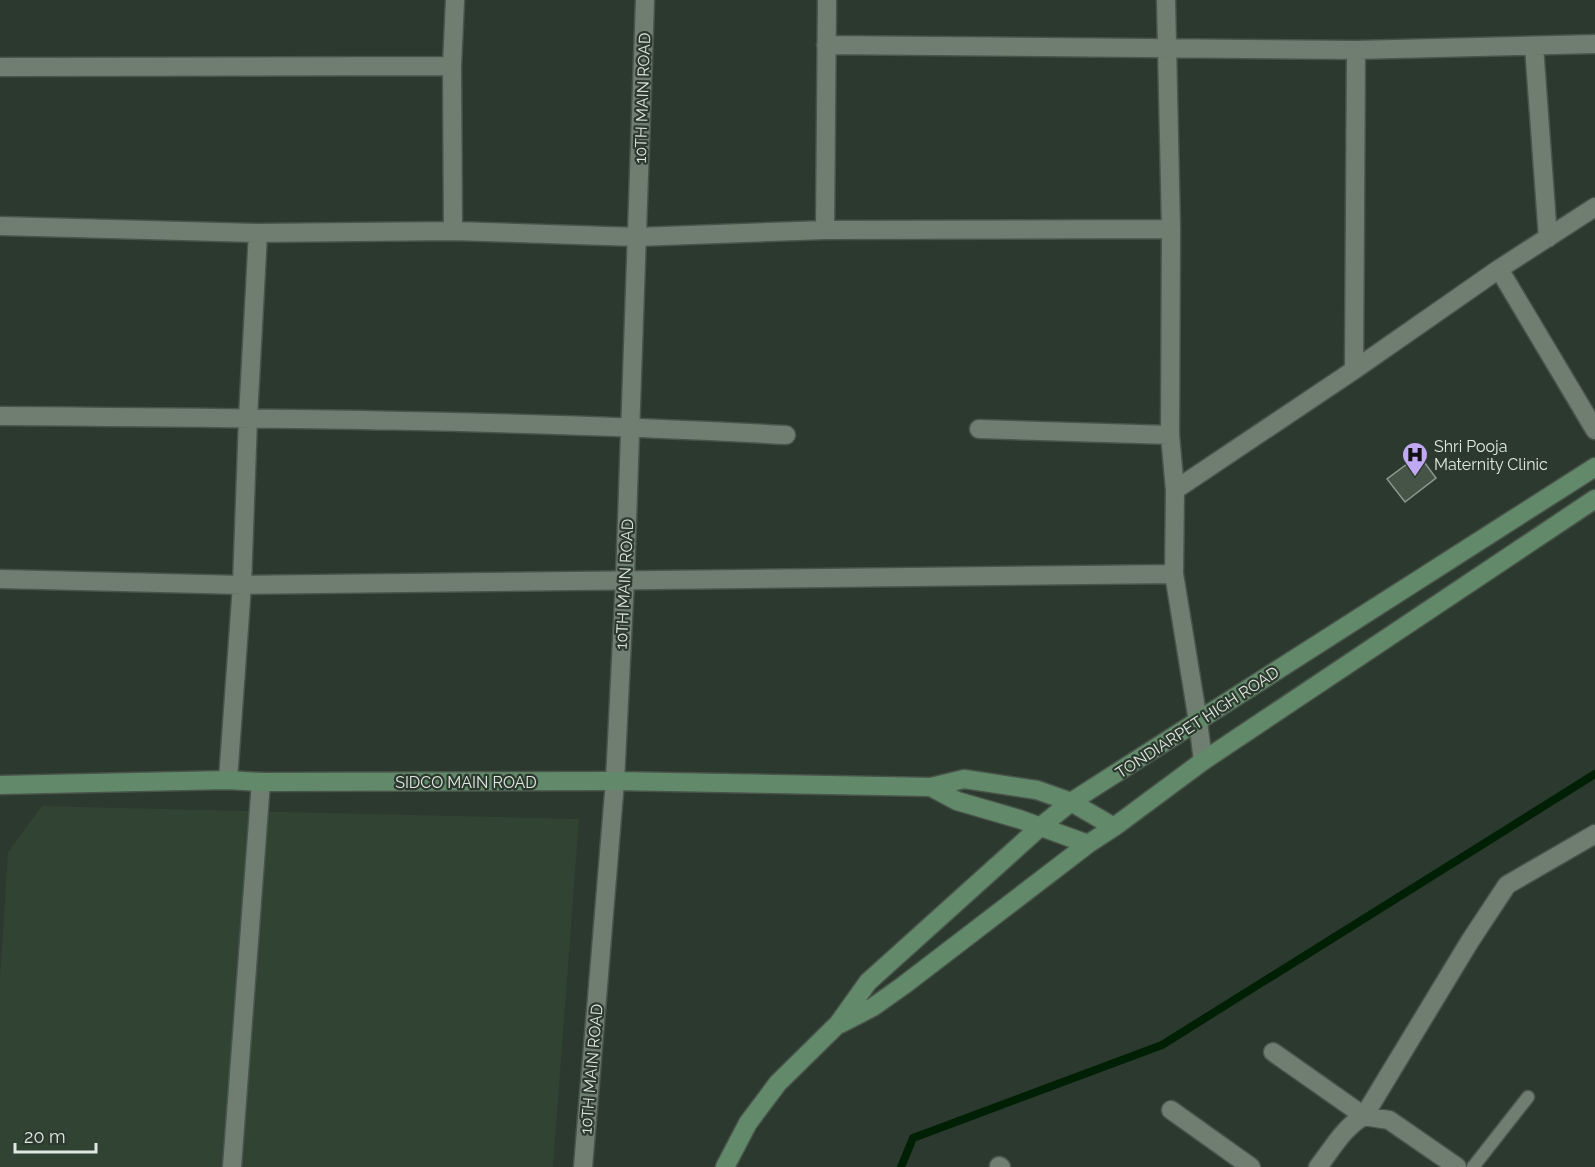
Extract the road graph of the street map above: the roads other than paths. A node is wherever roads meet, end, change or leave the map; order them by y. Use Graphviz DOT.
graph roads {
  1 [pos="455,0"];
  2 [pos="645,0"];
  3 [pos="826,0"];
  4 [pos="1166,0"];
  5 [pos="1595,44"];
  6 [pos="826,45"];
  7 [pos="1534,46"];
  8 [pos="1167,48"];
  9 [pos="1356,50"];
  10 [pos="452,66"];
  11 [pos="0,67"];
  12 [pos="1595,207"];
  13 [pos="0,226"];
  14 [pos="1171,229"];
  15 [pos="825,230"];
  16 [pos="453,231"];
  17 [pos="258,233"];
  18 [pos="637,237"];
  19 [pos="1548,238"];
  20 [pos="1499,269"];
  21 [pos="1354,370"];
  22 [pos="0,416"];
  23 [pos="248,418"];
  24 [pos="630,426"];
  25 [pos="979,429"];
  26 [pos="1595,430"];
  27 [pos="786,435"];
  28 [pos="1170,435"];
  29 [pos="1595,467"];
  30 [pos="1175,490"];
  31 [pos="1595,499"];
  32 [pos="1173,574"];
  33 [pos="0,579"];
  34 [pos="625,579"];
  35 [pos="242,585"];
  36 [pos="1198,721"];
  37 [pos="1203,761"];
  38 [pos="228,780"];
  39 [pos="615,781"];
  40 [pos="261,782"];
  41 [pos="0,785"];
  42 [pos="931,787"];
  43 [pos="1071,802"];
  44 [pos="1040,827"];
  45 [pos="1114,827"];
  46 [pos="1591,842"];
  47 [pos="1088,844"];
  48 [pos="838,1024"];
  49 [pos="1273,1052"];
  50 [pos="1528,1097"];
  51 [pos="1171,1110"];
  52 [pos="1364,1116"];
  53 [pos="232,1167"];
  54 [pos="583,1167"];
  55 [pos="725,1167"];
  56 [pos="1251,1167"];
  57 [pos="1318,1167"];
  58 [pos="1457,1167"];
  59 [pos="1473,1167"];
  1 -- 10 [label="street"];
  2 -- 18 [label="street, 10TH MAIN ROAD"];
  3 -- 6 [label="street"];
  4 -- 8 [label="street"];
  5 -- 7 [label="street"];
  6 -- 8 [label="street"];
  6 -- 15 [label="street"];
  7 -- 9 [label="street"];
  7 -- 19 [label="street"];
  8 -- 9 [label="street"];
  8 -- 14 [label="street"];
  9 -- 21 [label="street"];
  10 -- 11 [label="street"];
  10 -- 16 [label="street"];
  12 -- 19 [label="street"];
  13 -- 17 [label="street"];
  14 -- 15 [label="street"];
  14 -- 28 [label="street"];
  15 -- 18 [label="street"];
  16 -- 17 [label="street"];
  16 -- 18 [label="street"];
  17 -- 23 [label="street"];
  18 -- 24 [label="street, 10TH MAIN ROAD"];
  19 -- 20 [label="street"];
  20 -- 21 [label="street"];
  20 -- 26 [label="street"];
  21 -- 30 [label="street"];
  22 -- 23 [label="street"];
  23 -- 24 [label="street"];
  23 -- 35 [label="street"];
  24 -- 27 [label="street"];
  24 -- 34 [label="street, 10TH MAIN ROAD"];
  25 -- 28 [label="street"];
  28 -- 30 [label="street"];
  29 -- 36 [label="main road, TONDIARPET HIGH ROAD"];
  30 -- 32 [label="street"];
  31 -- 37 [label="main road, TONDIARPET HIGH ROAD"];
  32 -- 34 [label="street"];
  32 -- 36 [label="street"];
  33 -- 35 [label="street"];
  34 -- 35 [label="street"];
  34 -- 39 [label="street, 10TH MAIN ROAD"];
  35 -- 38 [label="street"];
  36 -- 37 [label="street"];
  36 -- 43 [label="main road, TONDIARPET HIGH ROAD"];
  37 -- 45 [label="main road, TONDIARPET HIGH ROAD"];
  38 -- 40 [label="main road, SIDCO MAIN ROAD"];
  38 -- 41 [label="main road, SIDCO MAIN ROAD"];
  39 -- 40 [label="main road, SIDCO MAIN ROAD"];
  39 -- 42 [label="main road, SIDCO MAIN ROAD"];
  39 -- 54 [label="street, 10TH MAIN ROAD"];
  40 -- 53 [label="street"];
  42 -- 43 [label="main road, SIDCO MAIN ROAD"];
  42 -- 44 [label="main road, SIDCO MAIN ROAD"];
  43 -- 44 [label="main road, TONDIARPET HIGH ROAD"];
  43 -- 45 [label="main road, SIDCO MAIN ROAD"];
  44 -- 47 [label="main road, SIDCO MAIN ROAD"];
  44 -- 48 [label="main road, TONDIARPET HIGH ROAD"];
  45 -- 47 [label="main road, TONDIARPET HIGH ROAD"];
  46 -- 52 [label="street"];
  47 -- 48 [label="main road, TONDIARPET HIGH ROAD"];
  48 -- 55 [label="main road, TONDIARPET HIGH ROAD"];
  49 -- 52 [label="street"];
  50 -- 59 [label="lane"];
  51 -- 56 [label="street"];
  52 -- 57 [label="street"];
  52 -- 58 [label="street"];
}
